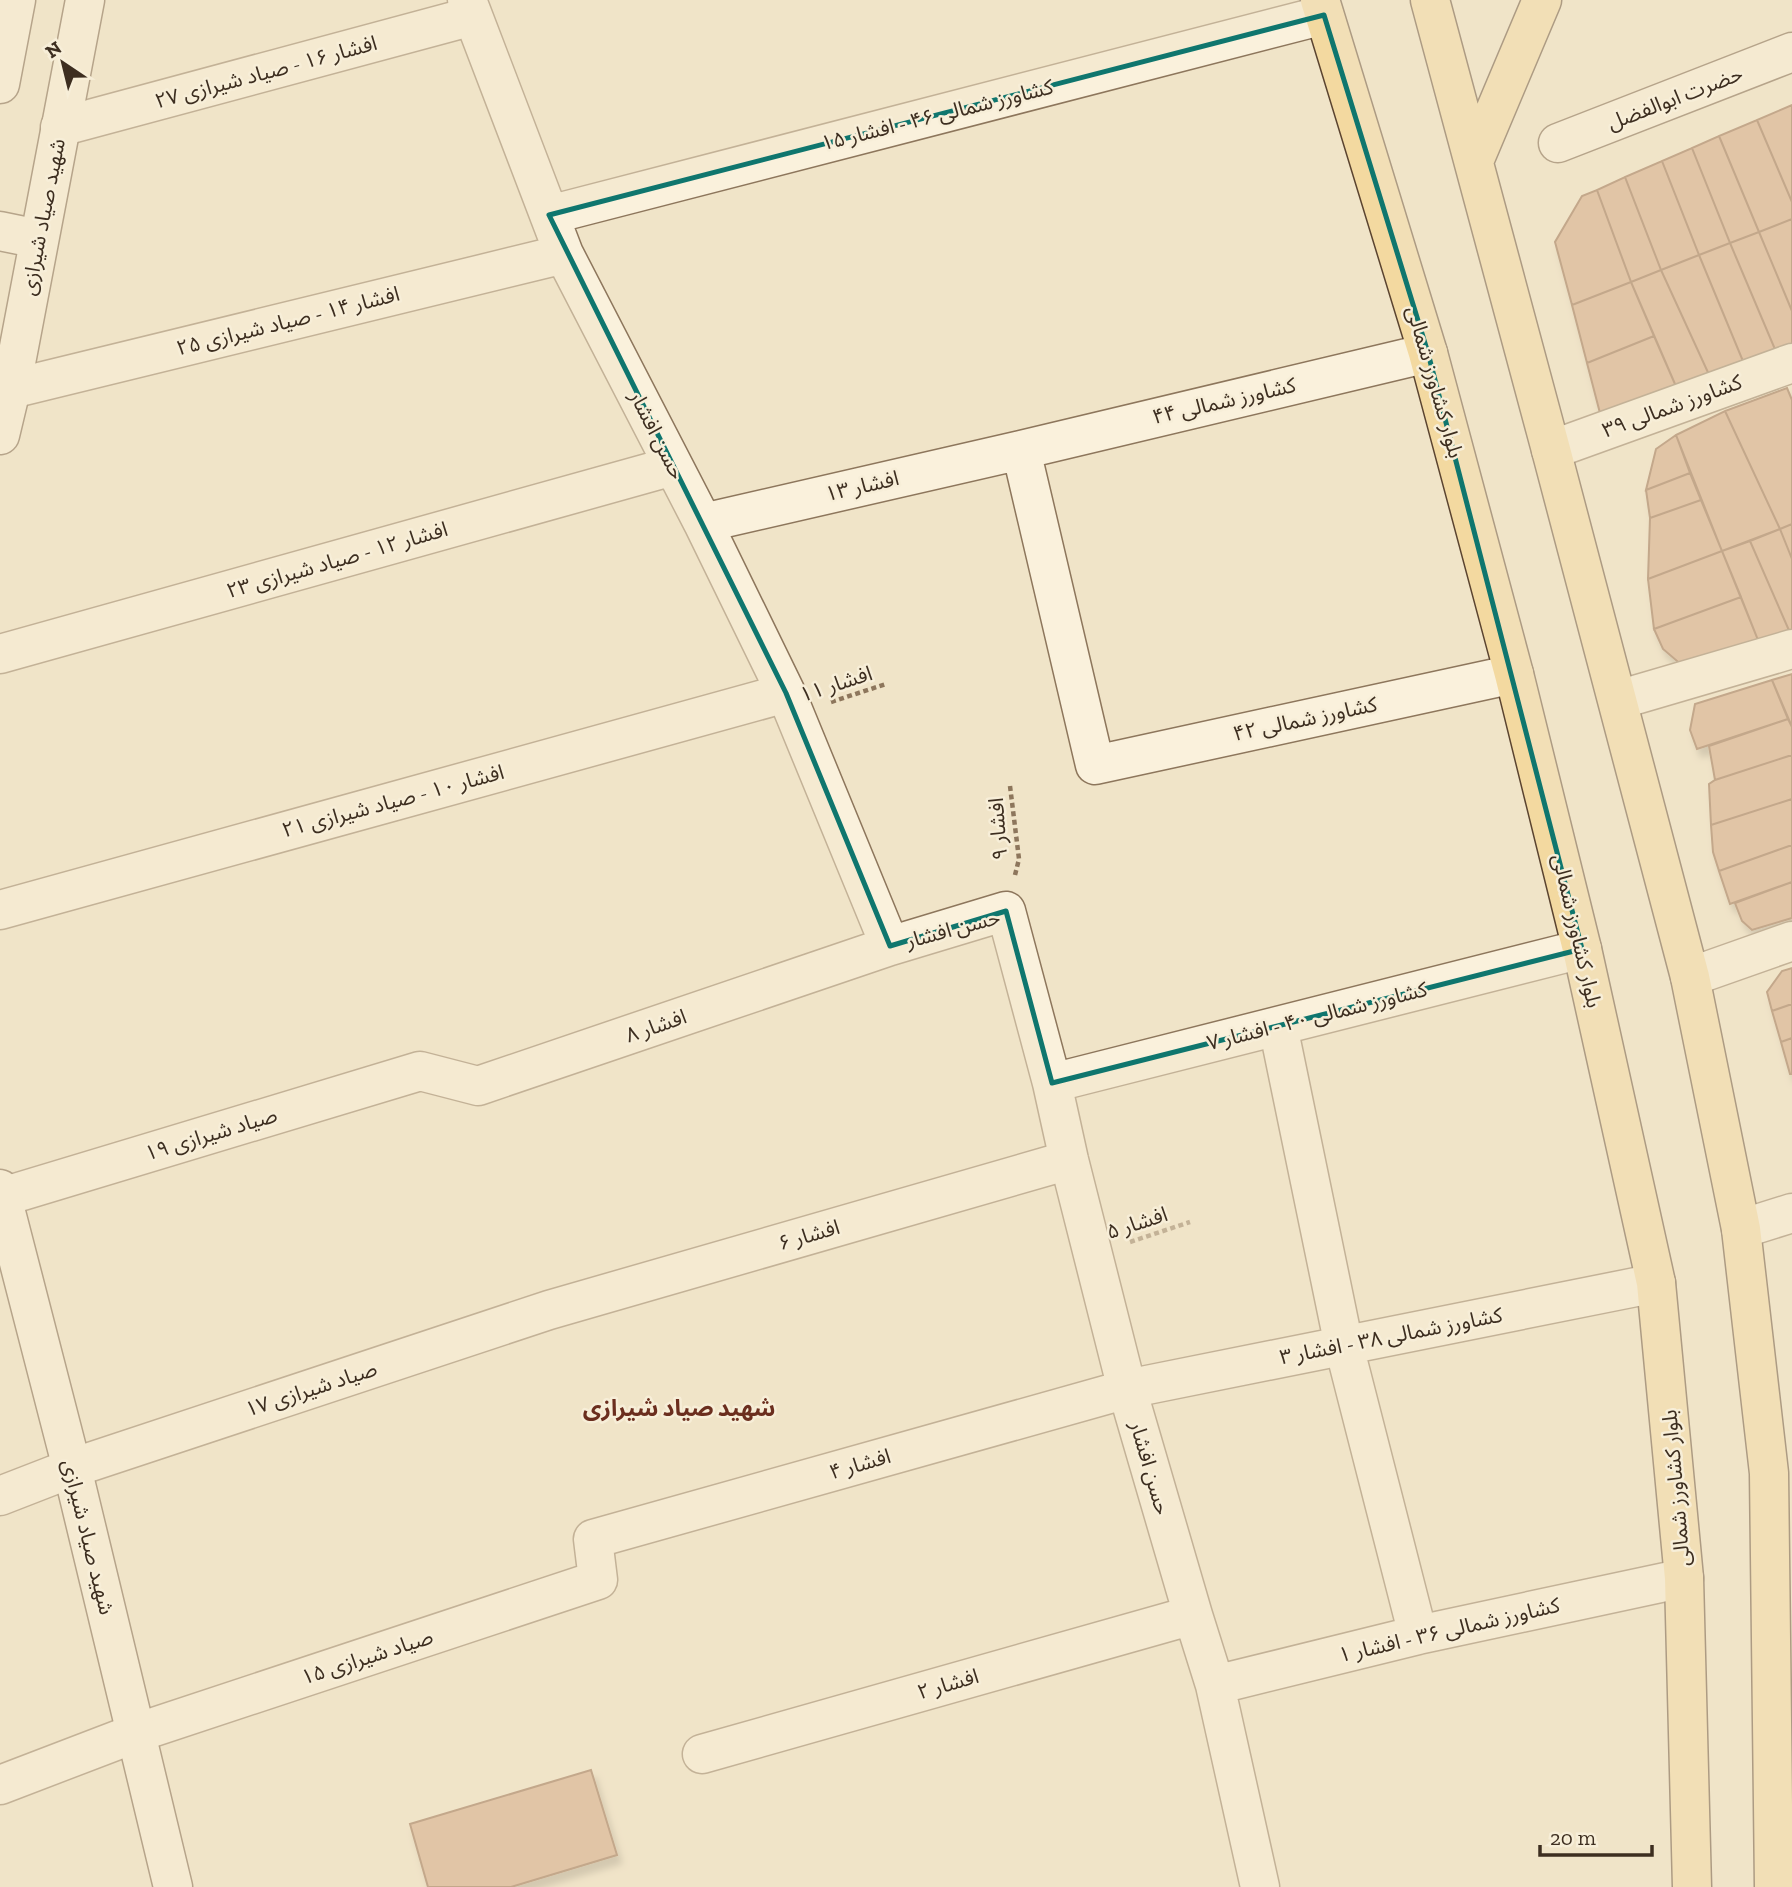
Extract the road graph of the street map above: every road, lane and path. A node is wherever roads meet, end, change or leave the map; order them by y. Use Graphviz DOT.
graph roads {
  1 [pos="16,0"];
  2 [pos="85,0"];
  3 [pos="1430,0"];
  4 [pos="1542,0"];
  5 [pos="470,8"];
  6 [pos="1322,8"];
  7 [pos="1792,52"];
  8 [pos="0,84"];
  9 [pos="60,127"];
  10 [pos="1558,143"];
  11 [pos="1474,161"];
  12 [pos="549,215"];
  13 [pos="0,231"];
  14 [pos="39,239"];
  15 [pos="564,254"];
  16 [pos="1428,353"];
  17 [pos="1792,363"];
  18 [pos="11,389"];
  19 [pos="0,435"];
  20 [pos="1021,450"];
  21 [pos="1551,450"];
  22 [pos="673,466"];
  23 [pos="703,523"];
  24 [pos="1792,649"];
  25 [pos="0,654"];
  26 [pos="1514,674"];
  27 [pos="887,684"];
  28 [pos="1618,700"];
  29 [pos="790,704"];
  30 [pos="1010,786"];
  31 [pos="0,910"];
  32 [pos="1006,911"];
  33 [pos="1792,941"];
  34 [pos="890,946"];
  35 [pos="1582,949"];
  36 [pos="1690,977"];
  37 [pos="1278,1026"];
  38 [pos="420,1071"];
  39 [pos="1052,1083"];
  40 [pos="1069,1160"];
  41 [pos="1,1193"];
  42 [pos="1792,1213"];
  43 [pos="1190,1222"];
  44 [pos="1741,1229"];
  45 [pos="1092,1254"];
  46 [pos="1656,1283"];
  47 [pos="550,1310"];
  48 [pos="1344,1346"];
  49 [pos="1127,1389"];
  50 [pos="72,1468"];
  51 [pos="1781,1471"];
  52 [pos="0,1496"];
  53 [pos="1684,1578"];
  54 [pos="597,1580"];
  55 [pos="1193,1615"];
  56 [pos="1418,1635"];
  57 [pos="1215,1685"];
  58 [pos="136,1733"];
  59 [pos="702,1754"];
  60 [pos="0,1786"];
  61 [pos="1783,1831"];
  62 [pos="173,1887"];
  63 [pos="1260,1887"];
  64 [pos="1692,1887"];
  65 [pos="1774,1887"];
  1 -- 8 [label="street"];
  2 -- 9 [label="street, شهید صیاد شیرازی"];
  3 -- 11 [label="main road"];
  4 -- 11 [label="main road"];
  5 -- 9 [label="street, افشار ۱۶ - صیاد شیرازی ۲۷"];
  5 -- 12 [label="street, حسن افشار"];
  6 -- 12 [label="street, کشاورز شمالی ۴۶ - افشار ۱۵"];
  6 -- 16 [label="main road, بلوار کشاورز شمالی"];
  7 -- 10 [label="street, حضرت ابوالفضل"];
  9 -- 14 [label="street, شهید صیاد شیرازی"];
  11 -- 21 [label="main road"];
  12 -- 15 [label="street, حسن افشار"];
  13 -- 14 [label="street"];
  14 -- 18 [label="street, شهید صیاد شیرازی"];
  15 -- 18 [label="street, افشار ۱۴ - صیاد شیرازی ۲۵"];
  15 -- 22 [label="street, حسن افشار"];
  16 -- 20 [label="street, کشاورز شمالی ۴۴"];
  16 -- 26 [label="main road, بلوار کشاورز شمالی"];
  17 -- 21 [label="street, کشاورز شمالی ۳۹"];
  18 -- 19 [label="street, شهید صیاد شیرازی"];
  20 -- 23 [label="street, افشار ۱۳"];
  20 -- 26 [label="street, کشاورز شمالی ۴۲"];
  21 -- 28 [label="main road"];
  22 -- 23 [label="street, حسن افشار"];
  22 -- 25 [label="street, افشار ۱۲ - صیاد شیرازی ۲۳"];
  23 -- 29 [label="street, حسن افشار"];
  24 -- 28 [label="street"];
  26 -- 35 [label="main road, بلوار کشاورز شمالی"];
  27 -- 29 [label="path, افشار ۱۱"];
  28 -- 36 [label="main road"];
  29 -- 31 [label="street, افشار ۱۰ - صیاد شیرازی ۲۱"];
  29 -- 34 [label="street, حسن افشار"];
  30 -- 32 [label="path, افشار ۹"];
  32 -- 34 [label="street, حسن افشار"];
  32 -- 39 [label="street, حسن افشار"];
  33 -- 36 [label="street"];
  34 -- 38 [label="street, افشار ۸"];
  35 -- 37 [label="street, کشاورز شمالی ۴۰ - افشار ۷"];
  35 -- 46 [label="main road, بلوار کشاورز شمالی"];
  36 -- 44 [label="main road"];
  37 -- 39 [label="street, کشاورز شمالی ۴۰ - افشار ۷"];
  37 -- 48 [label="street"];
  38 -- 41 [label="street, صیاد شیرازی ۱۹"];
  39 -- 40 [label="street, حسن افشار"];
  40 -- 45 [label="street, حسن افشار"];
  40 -- 47 [label="street, افشار ۶"];
  41 -- 50 [label="street, شهید صیاد شیرازی"];
  42 -- 44 [label="street"];
  43 -- 45 [label="path, افشار ۵"];
  44 -- 51 [label="main road"];
  45 -- 49 [label="street, حسن افشار"];
  46 -- 48 [label="street, کشاورز شمالی ۳۸ - افشار ۳"];
  46 -- 53 [label="main road, بلوار کشاورز شمالی"];
  47 -- 50 [label="street, صیاد شیرازی ۱۷"];
  48 -- 49 [label="street, کشاورز شمالی ۳۸ - افشار ۳"];
  48 -- 56 [label="street"];
  49 -- 54 [label="street, افشار ۴"];
  49 -- 55 [label="street, حسن افشار"];
  50 -- 52 [label="street, صیاد شیرازی ۱۷"];
  50 -- 58 [label="street, شهید صیاد شیرازی"];
  51 -- 61 [label="main road"];
  53 -- 56 [label="street, کشاورز شمالی ۳۶ - افشار ۱"];
  53 -- 64 [label="main road, بلوار کشاورز شمالی"];
  54 -- 58 [label="street, صیاد شیرازی ۱۵"];
  55 -- 57 [label="street, حسن افشار"];
  55 -- 59 [label="street, افشار ۲"];
  56 -- 57 [label="street, کشاورز شمالی ۳۶ - افشار ۱"];
  57 -- 63 [label="street, حسن افشار"];
  58 -- 60 [label="street, صیاد شیرازی ۱۵"];
  58 -- 62 [label="street, شهید صیاد شیرازی"];
  61 -- 65 [label="main road"];
}
